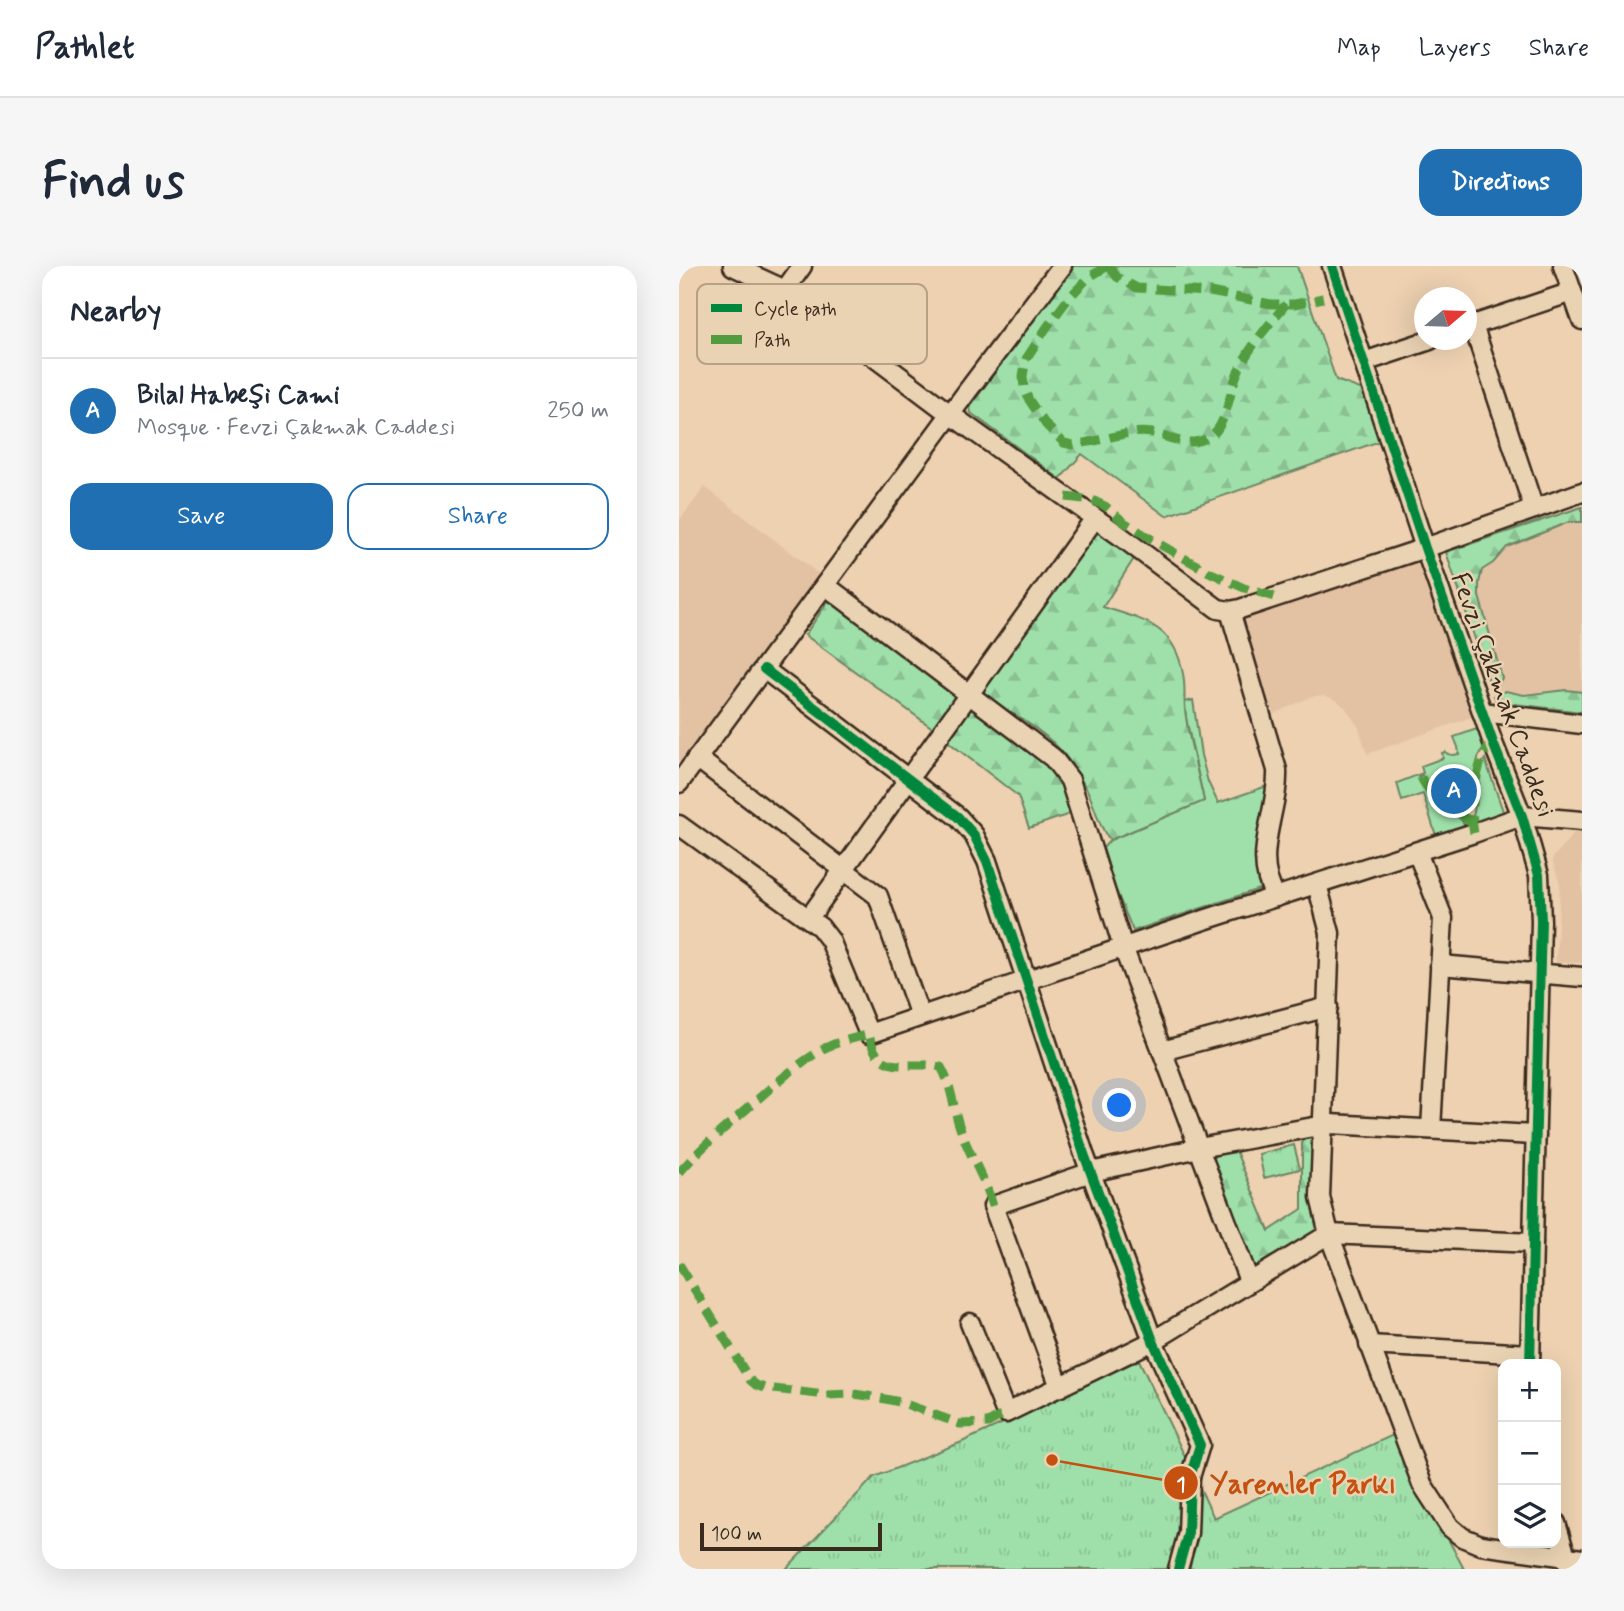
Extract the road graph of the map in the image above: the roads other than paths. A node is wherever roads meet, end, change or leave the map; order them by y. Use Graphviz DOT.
graph roads {
  1 [pos="733,266"];
  2 [pos="802,266"];
  3 [pos="1062,266"];
  4 [pos="1332,266"];
  5 [pos="1563,266"];
  6 [pos="772,284"];
  7 [pos="789,284"];
  8 [pos="1572,292"];
  9 [pos="1582,320"];
  10 [pos="1477,324"];
  11 [pos="1414,345"];
  12 [pos="1477,346"];
  13 [pos="1364,362"];
  14 [pos="883,364"];
  15 [pos="950,414"];
  16 [pos="1582,492"];
  17 [pos="1534,509"];
  18 [pos="1095,518"];
  19 [pos="1425,548"];
  20 [pos="825,585"];
  21 [pos="1230,611"];
  22 [pos="764,669"];
  23 [pos="969,695"];
  24 [pos="1482,712"];
  25 [pos="1582,724"];
  26 [pos="697,758"];
  27 [pos="909,778"];
  28 [pos="679,783"];
  29 [pos="1522,816"];
  30 [pos="1582,821"];
  31 [pos="679,825"];
  32 [pos="1417,852"];
  33 [pos="844,869"];
  34 [pos="1317,884"];
  35 [pos="1276,897"];
  36 [pos="809,918"];
  37 [pos="1123,947"];
  38 [pos="1440,965"];
  39 [pos="1540,974"];
  40 [pos="1582,977"];
  41 [pos="1027,980"];
  42 [pos="1328,1007"];
  43 [pos="920,1016"];
  44 [pos="1162,1051"];
  45 [pos="1324,1125"];
  46 [pos="1431,1129"];
  47 [pos="1536,1135"];
  48 [pos="1199,1148"];
  49 [pos="1091,1172"];
  50 [pos="1329,1234"];
  51 [pos="1534,1243"];
  52 [pos="1249,1281"];
  53 [pos="970,1323"];
  54 [pos="1153,1341"];
  55 [pos="1369,1345"];
  56 [pos="1530,1359"];
  57 [pos="1060,1387"];
  58 [pos="1561,1535"];
  59 [pos="1572,1562"];
  60 [pos="1178,1569"];
  1 -- 6 [label="street"];
  2 -- 7 [label="street"];
  3 -- 15 [label="street"];
  4 -- 13 [label="street, Fevzi Çakmak Caddesi"];
  5 -- 8 [label="street"];
  8 -- 9 [label="street"];
  8 -- 10 [label="street"];
  11 -- 13 [label="street"];
  12 -- 17 [label="street"];
  13 -- 19 [label="street, Fevzi Çakmak Caddesi"];
  14 -- 15 [label="street"];
  15 -- 18 [label="street"];
  15 -- 20 [label="street"];
  16 -- 17 [label="street"];
  17 -- 19 [label="street"];
  18 -- 21 [label="street"];
  18 -- 23 [label="street"];
  19 -- 21 [label="street"];
  19 -- 24 [label="street, Fevzi Çakmak Caddesi"];
  20 -- 22 [label="street"];
  20 -- 23 [label="street"];
  21 -- 35 [label="street"];
  22 -- 26 [label="street"];
  22 -- 27 [label="street"];
  23 -- 27 [label="street"];
  23 -- 37 [label="street"];
  24 -- 25 [label="street"];
  24 -- 29 [label="street, Fevzi Çakmak Caddesi"];
  26 -- 28 [label="street"];
  26 -- 33 [label="street"];
  27 -- 33 [label="street"];
  27 -- 41 [label="street"];
  29 -- 30 [label="street"];
  29 -- 32 [label="street"];
  29 -- 39 [label="street, Fevzi Çakmak Caddesi"];
  31 -- 36 [label="street"];
  32 -- 34 [label="street"];
  32 -- 38 [label="street"];
  33 -- 36 [label="street"];
  33 -- 43 [label="street"];
  34 -- 35 [label="street"];
  34 -- 42 [label="street"];
  35 -- 37 [label="street"];
  36 -- 43 [label="street"];
  37 -- 41 [label="street"];
  37 -- 44 [label="street"];
  38 -- 39 [label="street"];
  38 -- 46 [label="street"];
  39 -- 40 [label="street"];
  39 -- 47 [label="street, Fevzi Çakmak Caddesi"];
  41 -- 43 [label="street"];
  41 -- 49 [label="street"];
  42 -- 44 [label="street"];
  42 -- 45 [label="street"];
  44 -- 48 [label="street"];
  45 -- 46 [label="street"];
  45 -- 48 [label="street"];
  45 -- 50 [label="street"];
  46 -- 47 [label="street"];
  47 -- 51 [label="street, Fevzi Çakmak Caddesi"];
  48 -- 49 [label="street"];
  48 -- 52 [label="street"];
  49 -- 54 [label="street"];
  49 -- 57 [label="street"];
  50 -- 51 [label="street"];
  50 -- 52 [label="street"];
  50 -- 55 [label="street"];
  51 -- 56 [label="street, Fevzi Çakmak Caddesi"];
  52 -- 54 [label="street"];
  53 -- 57 [label="street"];
  54 -- 57 [label="street"];
  54 -- 60 [label="street"];
  55 -- 56 [label="street"];
  55 -- 59 [label="street"];
  58 -- 59 [label="street"];
}
